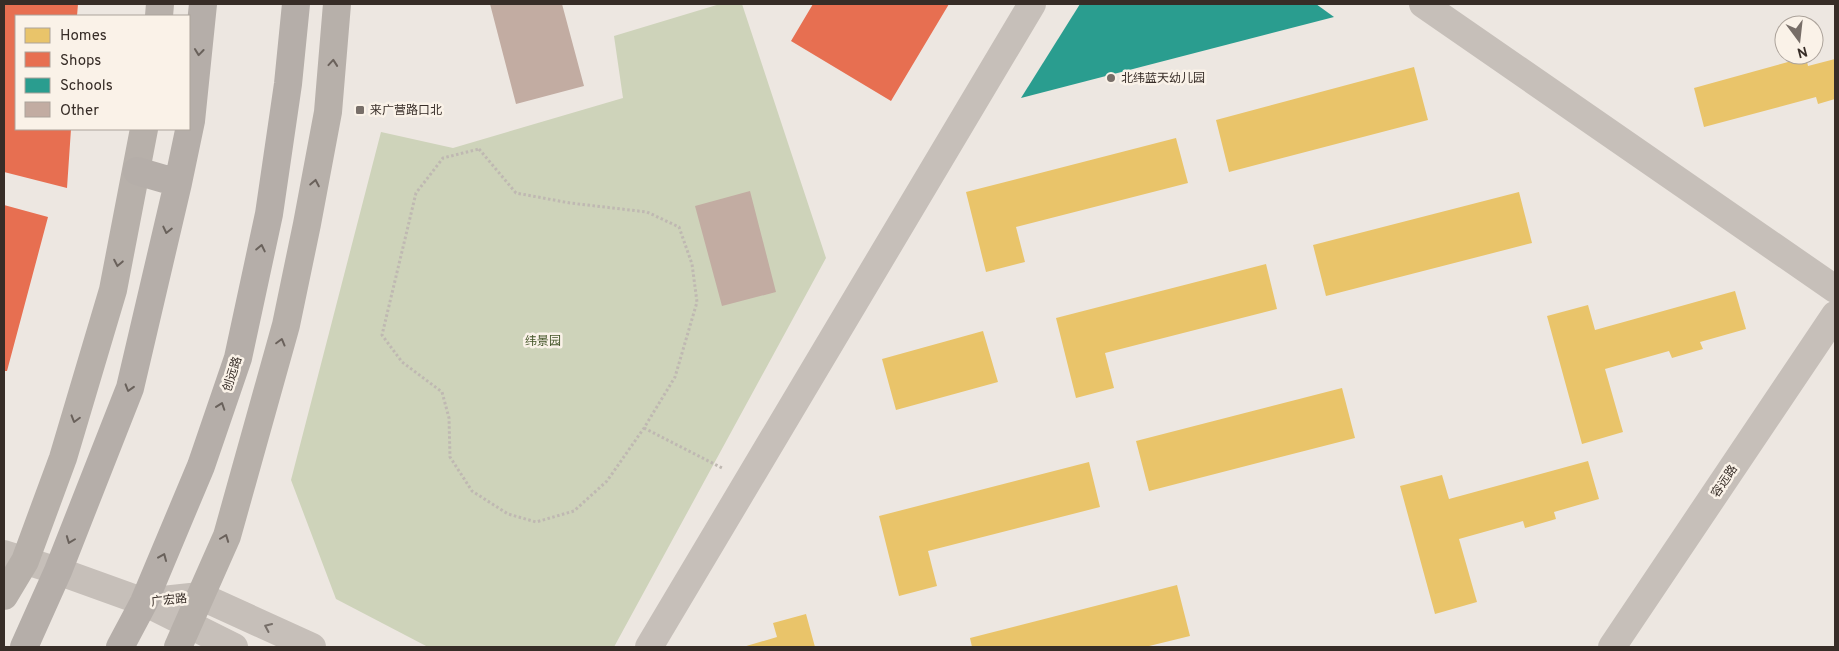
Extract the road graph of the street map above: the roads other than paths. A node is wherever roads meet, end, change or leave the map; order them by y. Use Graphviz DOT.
graph roads {
  1 [pos="203,4"];
  2 [pos="296,4"];
  3 [pos="337,4"];
  4 [pos="1032,4"];
  5 [pos="1423,4"];
  6 [pos="190,126"];
  7 [pos="144,130"];
  8 [pos="189,130"];
  9 [pos="137,171"];
  10 [pos="178,183"];
  11 [pos="1835,289"];
  12 [pos="1835,316"];
  13 [pos="14,557"];
  14 [pos="58,571"];
  15 [pos="4,596"];
  16 [pos="200,596"];
  17 [pos="144,602"];
  18 [pos="183,636"];
  19 [pos="24,647"];
  20 [pos="120,647"];
  21 [pos="234,647"];
  22 [pos="312,647"];
  23 [pos="648,647"];
  24 [pos="1612,647"];
  1 -- 6 [label="main road, one-way"];
  17 -- 2 [label="main road, 创远路, one-way"];
  16 -- 3 [label="street, one-way"];
  4 -- 23 [label="street"];
  5 -- 11 [label="street"];
  7 -- 9 [label="street"];
  8 -- 10 [label="main road, one-way"];
  9 -- 10 [label="main road"];
  9 -- 13 [label="street, one-way"];
  10 -- 14 [label="main road, one-way"];
  12 -- 24 [label="street, 容远路"];
  13 -- 14 [label="street"];
  13 -- 15 [label="street"];
  14 -- 17 [label="street"];
  14 -- 19 [label="main road"];
  16 -- 17 [label="street, 广宏路"];
  16 -- 18 [label="street"];
  22 -- 16 [label="street, 广宏路, one-way"];
  17 -- 18 [label="street, 广宏路"];
  17 -- 20 [label="main road, 创远路"];
  18 -- 21 [label="street, 广宏路"];
}
